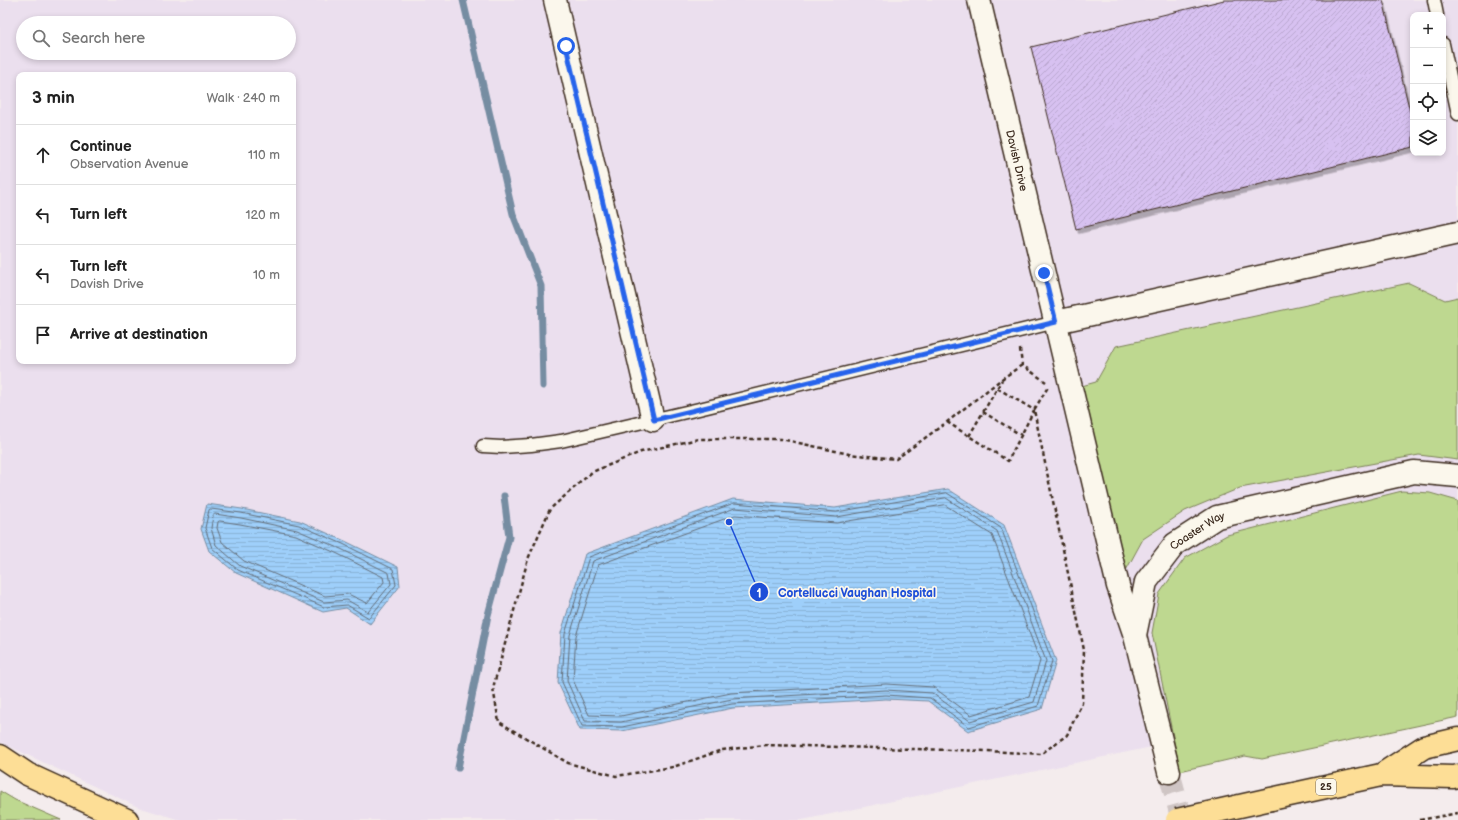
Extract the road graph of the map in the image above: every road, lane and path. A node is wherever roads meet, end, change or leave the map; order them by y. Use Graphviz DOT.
graph roads {
  1 [pos="555,0"];
  2 [pos="979,0"];
  3 [pos="1434,0"];
  4 [pos="1436,12"];
  5 [pos="1444,48"];
  6 [pos="1458,114"];
  7 [pos="1458,233"];
  8 [pos="1056,322"];
  9 [pos="1016,331"];
  10 [pos="1022,366"];
  11 [pos="1003,378"];
  12 [pos="997,388"];
  13 [pos="1034,410"];
  14 [pos="983,412"];
  15 [pos="654,420"];
  16 [pos="948,422"];
  17 [pos="1021,435"];
  18 [pos="969,436"];
  19 [pos="483,446"];
  20 [pos="1458,476"];
  21 [pos="1135,636"];
  22 [pos="1458,739"];
  23 [pos="0,756"];
  24 [pos="1169,772"];
  25 [pos="1381,775"];
  26 [pos="1458,776"];
  27 [pos="1458,813"];
  28 [pos="127,820"];
  29 [pos="1177,820"];
  30 [pos="1420,820"];
  1 -- 15 [label="street"];
  2 -- 8 [label="street, Davish Drive"];
  3 -- 4 [label="lane"];
  5 -- 6 [label="lane"];
  7 -- 8 [label="street"];
  8 -- 9 [label="lane"];
  8 -- 21 [label="street, Davish Drive"];
  9 -- 10 [label="path"];
  9 -- 15 [label="lane"];
  10 -- 11 [label="path"];
  10 -- 13 [label="path"];
  11 -- 12 [label="path"];
  11 -- 16 [label="path"];
  12 -- 13 [label="path"];
  12 -- 14 [label="path"];
  13 -- 16 [label="path"];
  13 -- 17 [label="path"];
  14 -- 17 [label="path"];
  14 -- 18 [label="path"];
  15 -- 19 [label="lane"];
  16 -- 18 [label="path"];
  17 -- 18 [label="path"];
  20 -- 21 [label="street, Coaster Way"];
  21 -- 24 [label="street, Coaster Way"];
  22 -- 25 [label="main road, 25"];
  23 -- 28 [label="main road"];
  25 -- 26 [label="main road, 25"];
  25 -- 29 [label="main road, 25, bridge"];
  27 -- 30 [label="path"];
}
